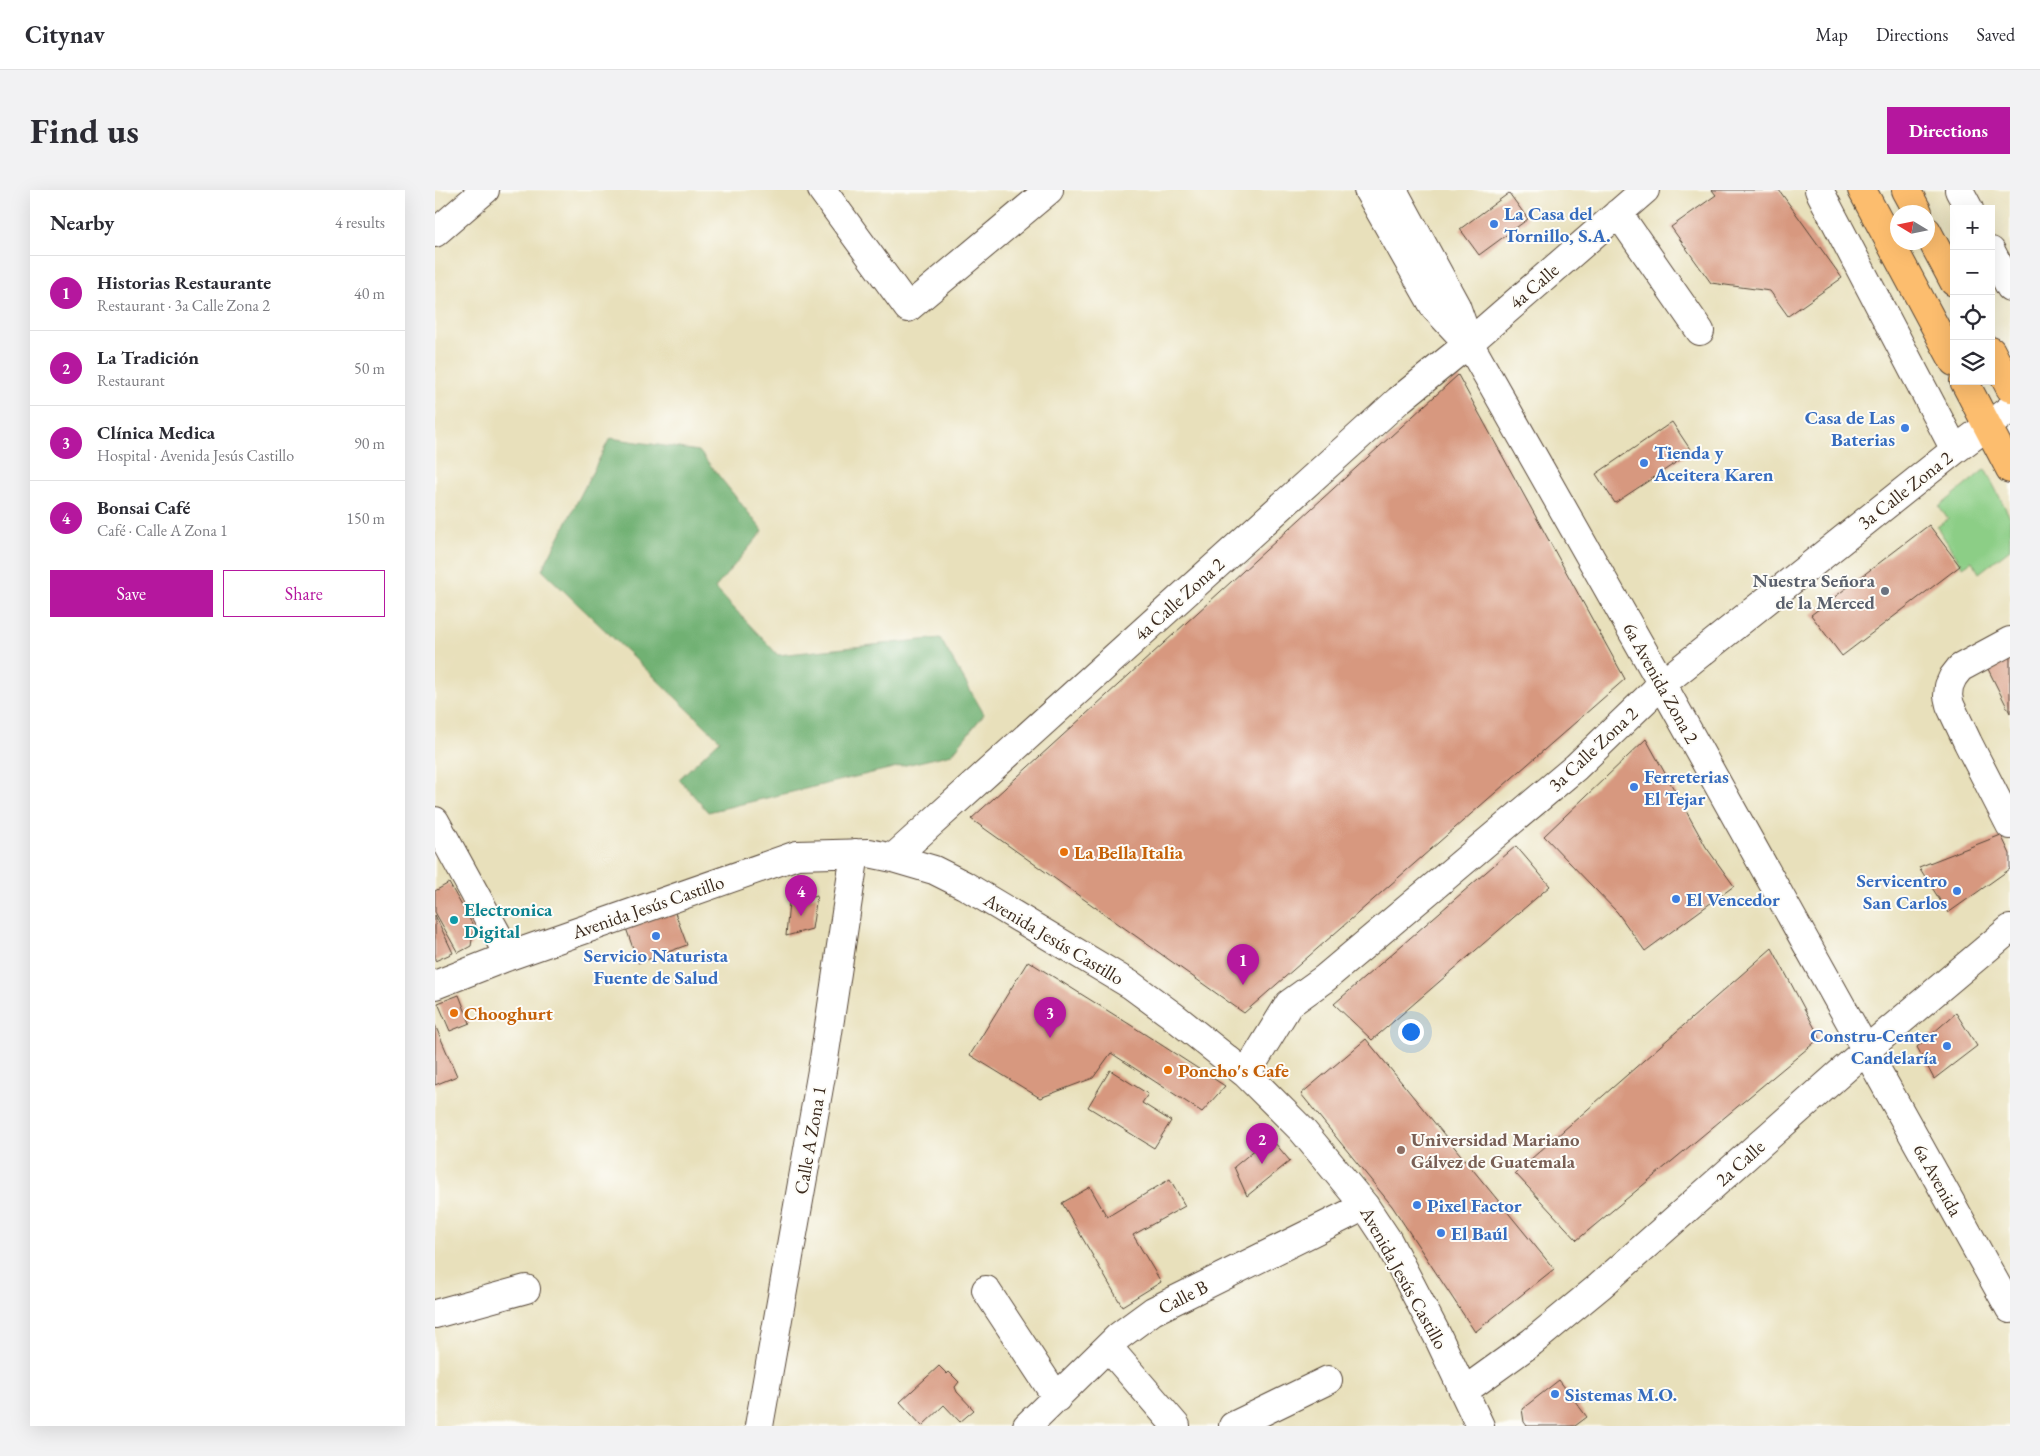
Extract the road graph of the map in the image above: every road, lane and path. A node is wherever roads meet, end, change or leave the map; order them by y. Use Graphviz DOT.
graph roads {
  1 [pos="485,190"];
  2 [pos="822,190"];
  3 [pos="1049,190"];
  4 [pos="1645,190"];
  5 [pos="1819,190"];
  6 [pos="1863,190"];
  7 [pos="1906,190"];
  8 [pos="1959,190"];
  9 [pos="1384,195"];
  10 [pos="1914,205"];
  11 [pos="1967,205"];
  12 [pos="1618,213"];
  13 [pos="435,233"];
  14 [pos="1935,246"];
  15 [pos="1995,259"];
  16 [pos="1950,274"];
  17 [pos="2010,287"];
  18 [pos="1700,331"];
  19 [pos="1469,343"];
  20 [pos="1950,354"];
  21 [pos="1995,359"];
  22 [pos="1966,385"];
  23 [pos="2010,388"];
  24 [pos="2010,409"];
  25 [pos="1988,426"];
  26 [pos="1955,450"];
  27 [pos="2010,469"];
  28 [pos="2010,640"];
  29 [pos="1661,684"];
  30 [pos="435,821"];
  31 [pos="2010,825"];
  32 [pos="855,853"];
  33 [pos="893,858"];
  34 [pos="2010,928"];
  35 [pos="509,956"];
  36 [pos="435,985"];
  37 [pos="1865,1051"];
  38 [pos="1246,1074"];
  39 [pos="1365,1206"];
  40 [pos="526,1290"];
  41 [pos="985,1290"];
  42 [pos="2010,1309"];
  43 [pos="435,1314"];
  44 [pos="1108,1348"];
  45 [pos="1328,1380"];
  46 [pos="1464,1391"];
  47 [pos="1057,1398"];
  48 [pos="759,1426"];
  49 [pos="1027,1426"];
  50 [pos="1176,1426"];
  51 [pos="1233,1426"];
  52 [pos="1479,1426"];
  1 -- 13 [label="street"];
  2 -- 3 [label="street"];
  4 -- 12 [label="street, 4a Calle"];
  5 -- 26 [label="street"];
  6 -- 20 [label="main road"];
  7 -- 10 [label="main road"];
  8 -- 11 [label="street"];
  9 -- 19 [label="street, 6a Avenida Zona 2"];
  12 -- 18 [label="street"];
  12 -- 19 [label="street, 4a Calle"];
  14 -- 16 [label="main road"];
  15 -- 17 [label="street"];
  19 -- 29 [label="street, 6a Avenida Zona 2"];
  19 -- 33 [label="street, 4a Calle Zona 2"];
  21 -- 23 [label="main road"];
  22 -- 25 [label="main road"];
  24 -- 25 [label="street, 3a Calle Zona 2"];
  25 -- 26 [label="street, 3a Calle Zona 2"];
  25 -- 27 [label="main road"];
  26 -- 29 [label="street, 3a Calle Zona 2"];
  28 -- 31 [label="street"];
  29 -- 37 [label="street, 6a Avenida Zona 2"];
  29 -- 38 [label="street, 3a Calle Zona 2"];
  30 -- 35 [label="street"];
  32 -- 33 [label="street, Avenida Jesús Castillo"];
  32 -- 35 [label="street, Avenida Jesús Castillo"];
  32 -- 48 [label="street, Calle A Zona 1"];
  33 -- 38 [label="street, Avenida Jesús Castillo"];
  34 -- 37 [label="street, 2a Calle"];
  35 -- 36 [label="street, Avenida Jesús Castillo"];
  37 -- 42 [label="street, 6a Avenida"];
  37 -- 46 [label="street, 2a Calle"];
  38 -- 39 [label="street, Avenida Jesús Castillo"];
  39 -- 44 [label="street, Calle B"];
  39 -- 46 [label="street, Avenida Jesús Castillo"];
  40 -- 43 [label="street"];
  41 -- 47 [label="street"];
  44 -- 47 [label="street, Calle B"];
  44 -- 50 [label="street"];
  45 -- 51 [label="street"];
  46 -- 52 [label="street, Avenida Jesús Castillo"];
  47 -- 49 [label="street, Calle B"];
}
